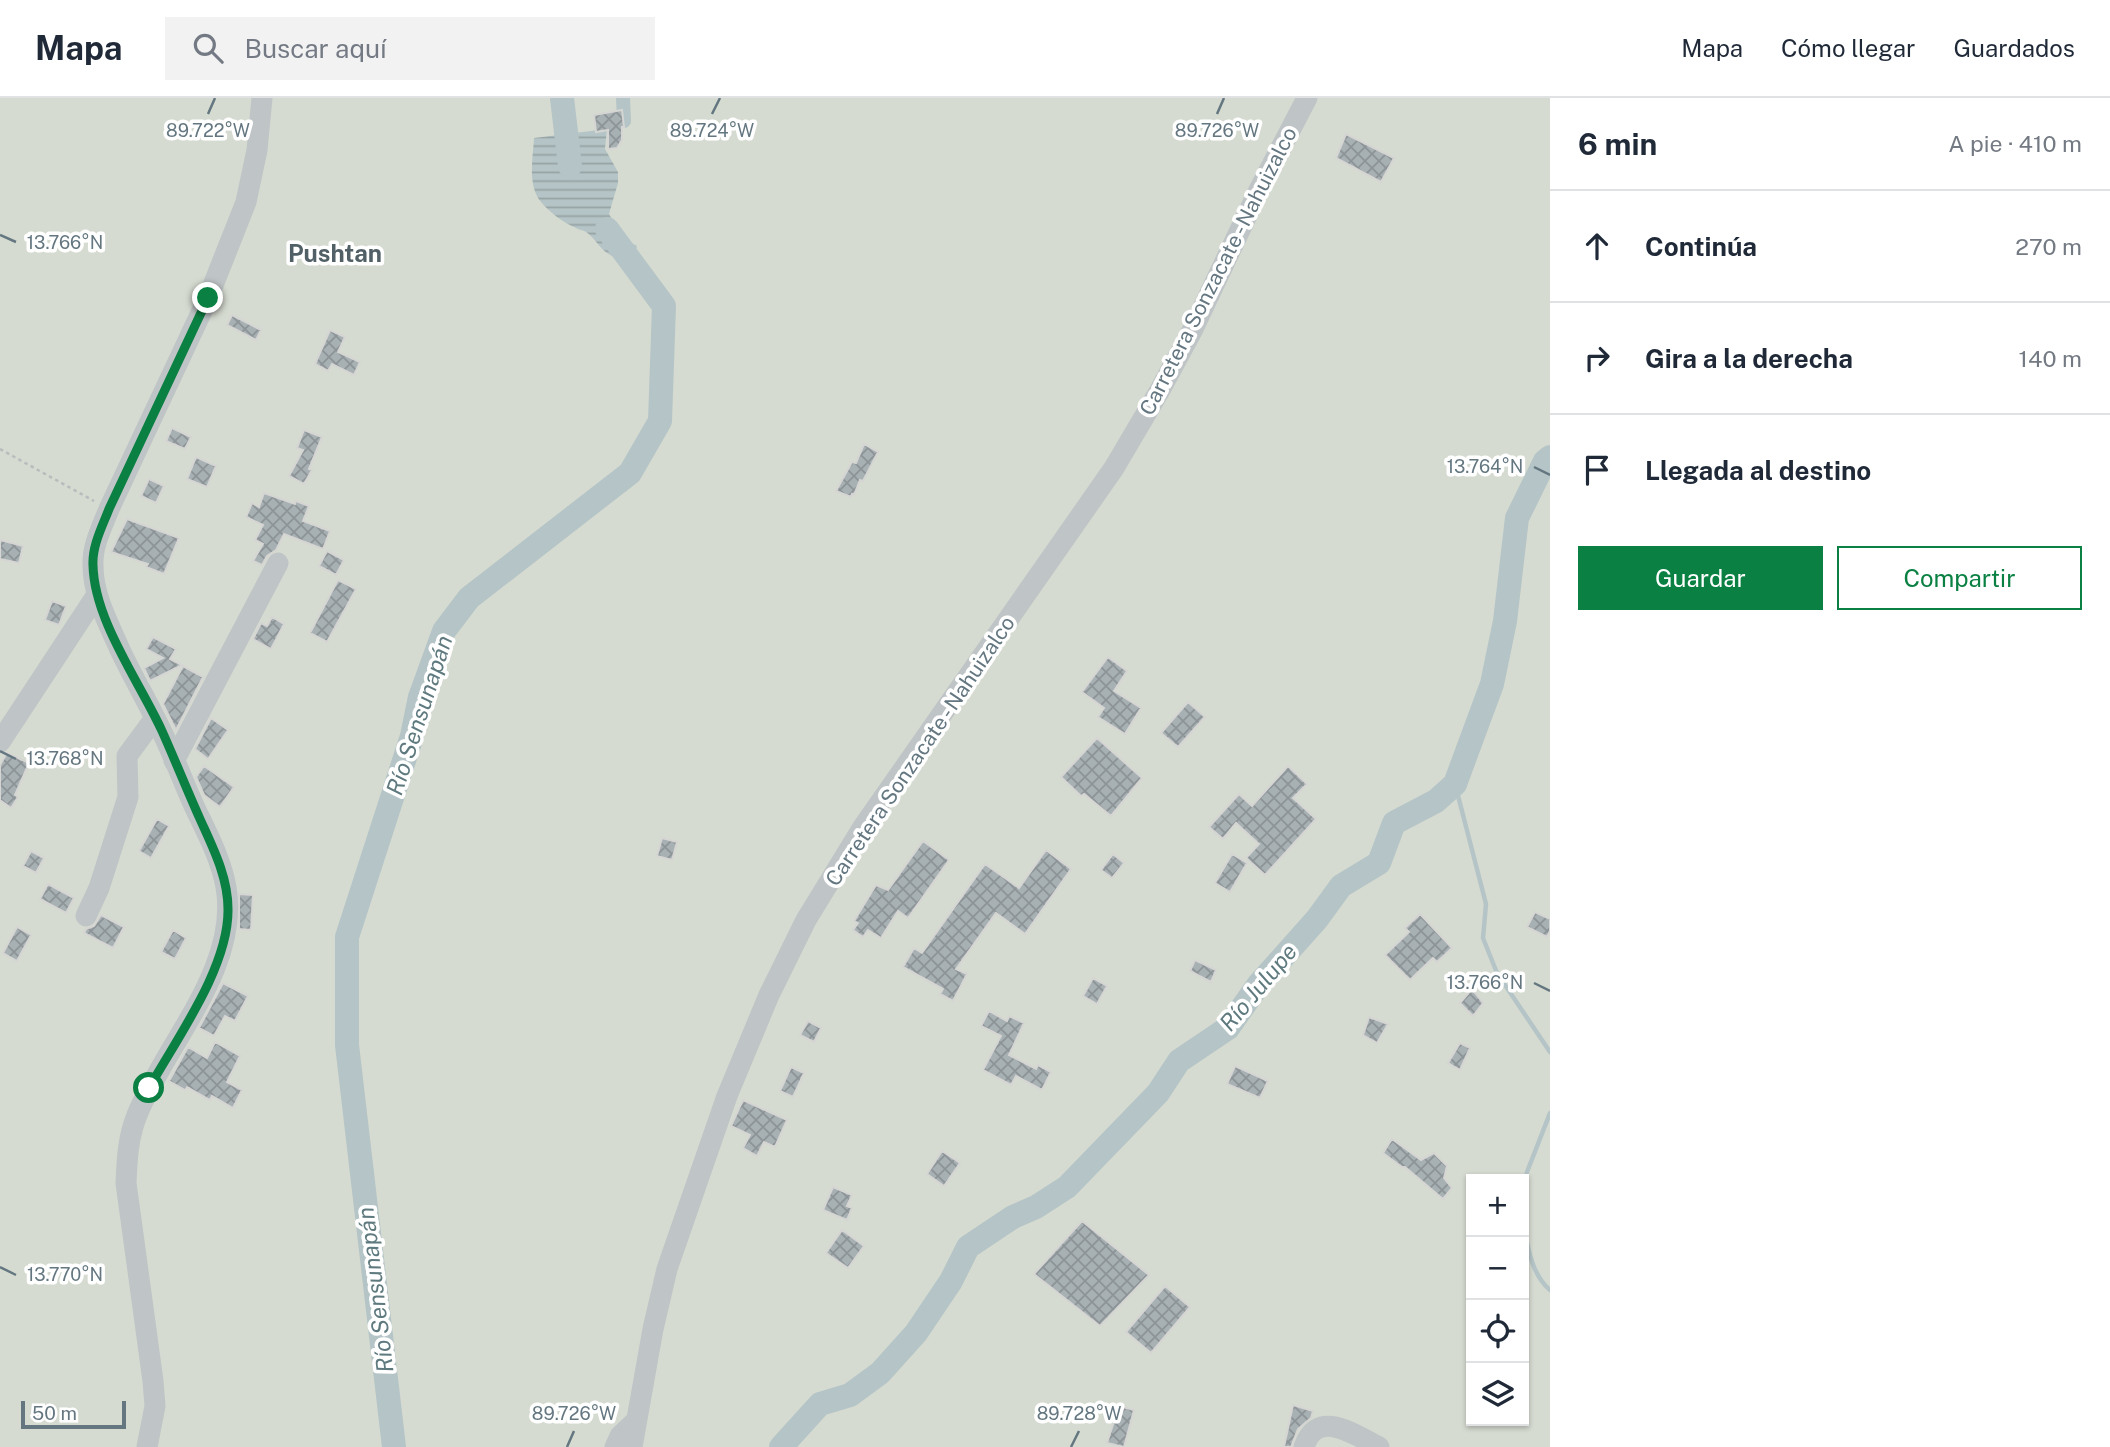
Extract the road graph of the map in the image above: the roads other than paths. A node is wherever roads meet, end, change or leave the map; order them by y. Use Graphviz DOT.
graph roads {
  1 [pos="262,98"];
  2 [pos="1307,98"];
  3 [pos="278,563"];
  4 [pos="96,596"];
  5 [pos="155,718"];
  6 [pos="0,742"];
  7 [pos="174,761"];
  8 [pos="86,916"];
  9 [pos="636,1421"];
  10 [pos="147,1447"];
  11 [pos="615,1447"];
  12 [pos="632,1447"];
  13 [pos="1304,1447"];
  14 [pos="1379,1447"];
  1 -- 4 [label="street"];
  2 -- 9 [label="street, Carretera Sonzacate - Nahuizalco"];
  3 -- 7 [label="street"];
  4 -- 5 [label="street"];
  4 -- 6 [label="street"];
  5 -- 7 [label="street"];
  5 -- 8 [label="street"];
  7 -- 10 [label="street"];
  9 -- 11 [label="street"];
  9 -- 12 [label="street, Carretera Sonzacate - Nahuizalco"];
  13 -- 14 [label="street"];
}
